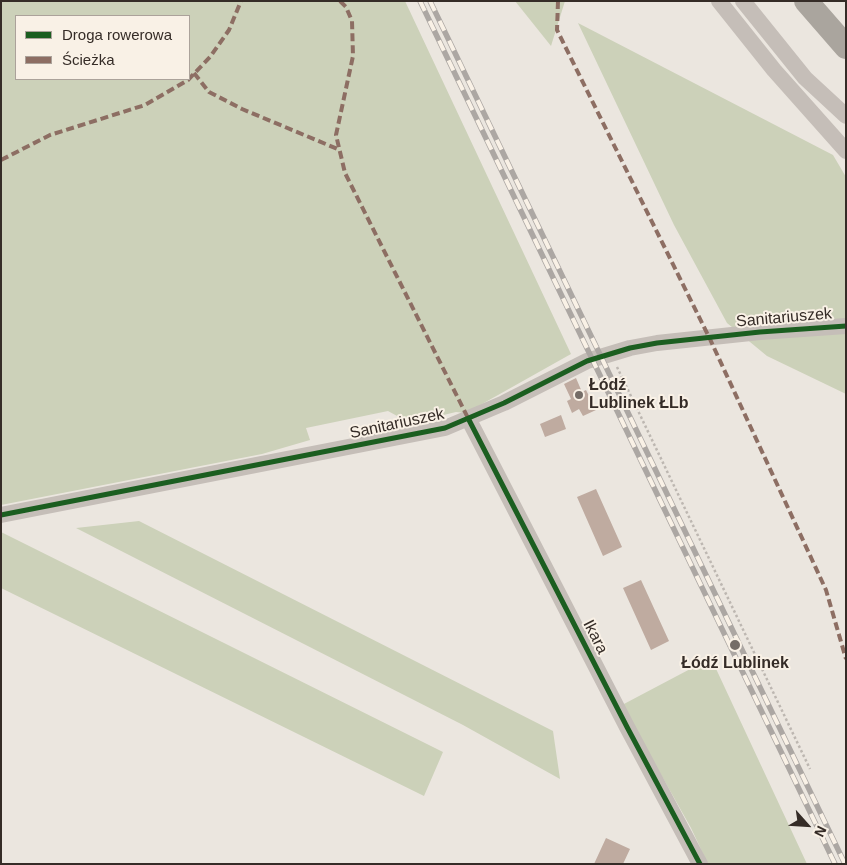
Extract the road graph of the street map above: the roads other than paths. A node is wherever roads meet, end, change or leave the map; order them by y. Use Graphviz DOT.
graph roads {
  1 [pos="719,1"];
  2 [pos="744,1"];
  3 [pos="806,1"];
  4 [pos="846,47"];
  5 [pos="846,116"];
  6 [pos="846,151"];
  7 [pos="846,326"];
  8 [pos="469,420"];
  9 [pos="1,515"];
  10 [pos="700,864"];
  1 -- 6 [label="street"];
  2 -- 5 [label="street"];
  3 -- 4 [label="highway"];
  7 -- 8 [label="street, Sanitariuszek"];
  8 -- 9 [label="street, Sanitariuszek"];
  8 -- 10 [label="street, Ikara"];
}
